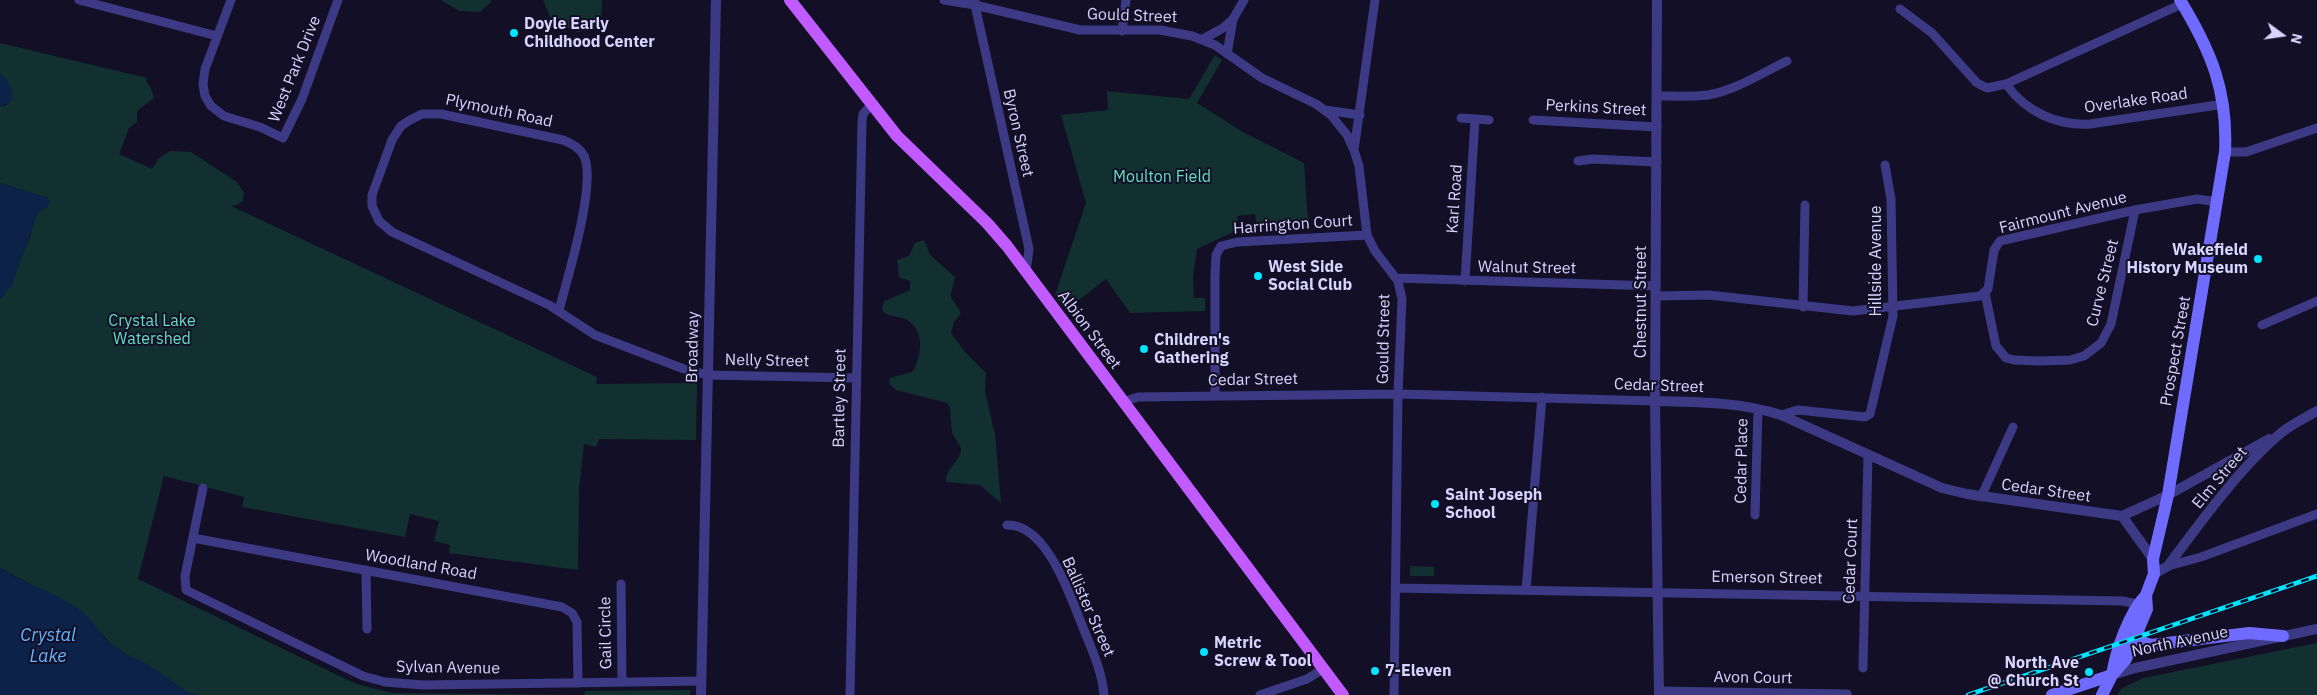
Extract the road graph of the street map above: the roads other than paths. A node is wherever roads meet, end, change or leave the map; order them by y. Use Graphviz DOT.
graph roads {
  1 [pos="79,0"];
  2 [pos="231,0"];
  3 [pos="338,0"];
  4 [pos="716,0"];
  5 [pos="790,0"];
  6 [pos="944,0"];
  7 [pos="1126,0"];
  8 [pos="1244,0"];
  9 [pos="1375,0"];
  10 [pos="1657,0"];
  11 [pos="975,2"];
  12 [pos="2181,2"];
  13 [pos="112,4"];
  14 [pos="1900,9"];
  15 [pos="1233,19"];
  16 [pos="1122,30"];
  17 [pos="217,36"];
  18 [pos="1203,40"];
  19 [pos="1227,54"];
  20 [pos="1787,61"];
  21 [pos="2006,84"];
  22 [pos="1657,96"];
  23 [pos="2224,104"];
  24 [pos="871,105"];
  25 [pos="1325,110"];
  26 [pos="1360,115"];
  27 [pos="1461,118"];
  28 [pos="1475,119"];
  29 [pos="1489,120"];
  30 [pos="1533,120"];
  31 [pos="1657,127"];
  32 [pos="2317,128"];
  33 [pos="1354,150"];
  34 [pos="2225,152"];
  35 [pos="1578,161"];
  36 [pos="1657,162"];
  37 [pos="1885,165"];
  38 [pos="2218,202"];
  39 [pos="1805,206"];
  40 [pos="2135,210"];
  41 [pos="1367,235"];
  42 [pos="1026,272"];
  43 [pos="1397,278"];
  44 [pos="1465,281"];
  45 [pos="1656,291"];
  46 [pos="1985,293"];
  47 [pos="2317,301"];
  48 [pos="1893,306"];
  49 [pos="1802,307"];
  50 [pos="559,310"];
  51 [pos="2262,325"];
  52 [pos="708,375"];
  53 [pos="856,378"];
  54 [pos="1398,394"];
  55 [pos="1215,396"];
  56 [pos="1542,397"];
  57 [pos="1655,401"];
  58 [pos="1123,402"];
  59 [pos="1758,409"];
  60 [pos="2317,411"];
  61 [pos="1781,415"];
  62 [pos="2012,427"];
  63 [pos="2283,432"];
  64 [pos="1868,456"];
  65 [pos="203,488"];
  66 [pos="2168,495"];
  67 [pos="1981,497"];
  68 [pos="2317,514"];
  69 [pos="1755,515"];
  70 [pos="2122,516"];
  71 [pos="1007,525"];
  72 [pos="193,538"];
  73 [pos="2153,559"];
  74 [pos="2168,566"];
  75 [pos="366,570"];
  76 [pos="2154,574"];
  77 [pos="620,584"];
  78 [pos="1395,588"];
  79 [pos="1526,590"];
  80 [pos="1658,592"];
  81 [pos="1864,595"];
  82 [pos="2146,595"];
  83 [pos="2137,604"];
  84 [pos="367,629"];
  85 [pos="2317,629"];
  86 [pos="2138,631"];
  87 [pos="2283,636"];
  88 [pos="1863,668"];
  89 [pos="1323,669"];
  90 [pos="2112,675"];
  91 [pos="701,681"];
  92 [pos="622,682"];
  93 [pos="578,683"];
  94 [pos="1659,693"];
  95 [pos="1847,694"];
  96 [pos="2057,694"];
  97 [pos="701,695"];
  98 [pos="850,695"];
  99 [pos="1104,695"];
  100 [pos="1260,695"];
  101 [pos="1343,695"];
  102 [pos="1394,695"];
  103 [pos="2102,695"];
  1 -- 13 [label="street"];
  2 -- 17 [label="street, West Park Drive"];
  3 -- 17 [label="street, West Park Drive"];
  4 -- 52 [label="street, Broadway"];
  5 -- 24 [label="main road, Albion Street"];
  6 -- 11 [label="street, Gould Street"];
  7 -- 16 [label="street"];
  8 -- 15 [label="street"];
  9 -- 26 [label="street"];
  10 -- 22 [label="street, Chestnut Street"];
  11 -- 16 [label="street, Gould Street"];
  11 -- 42 [label="street, Byron Street"];
  12 -- 21 [label="street"];
  12 -- 23 [label="main road, Prospect Street"];
  13 -- 17 [label="street"];
  14 -- 21 [label="street"];
  15 -- 18 [label="street"];
  15 -- 19 [label="street"];
  16 -- 18 [label="street, Gould Street"];
  18 -- 19 [label="street, Gould Street"];
  19 -- 25 [label="street, Gould Street"];
  20 -- 22 [label="street"];
  21 -- 23 [label="street, Overlake Road"];
  22 -- 31 [label="street, Chestnut Street"];
  23 -- 34 [label="main road, Prospect Street"];
  24 -- 42 [label="main road, Albion Street"];
  24 -- 53 [label="street, Bartley Street"];
  25 -- 26 [label="street"];
  25 -- 33 [label="street, Gould Street"];
  26 -- 33 [label="street"];
  27 -- 28 [label="street"];
  28 -- 29 [label="street"];
  28 -- 44 [label="street, Karl Road"];
  30 -- 31 [label="street, Perkins Street"];
  31 -- 36 [label="street, Chestnut Street"];
  32 -- 34 [label="street"];
  33 -- 41 [label="street, Gould Street"];
  34 -- 38 [label="main road, Prospect Street"];
  35 -- 36 [label="street"];
  36 -- 45 [label="street, Chestnut Street"];
  37 -- 48 [label="street, Hillside Avenue"];
  38 -- 40 [label="street, Fairmount Avenue"];
  38 -- 66 [label="main road, Prospect Street"];
  39 -- 49 [label="street"];
  40 -- 46 [label="street, Fairmount Avenue"];
  40 -- 46 [label="street, Curve Street"];
  41 -- 43 [label="street, Gould Street"];
  41 -- 55 [label="street, Harrington Court"];
  42 -- 58 [label="main road, Albion Street"];
  43 -- 44 [label="street, Walnut Street"];
  43 -- 54 [label="street, Gould Street"];
  44 -- 45 [label="street, Walnut Street"];
  45 -- 49 [label="street"];
  45 -- 57 [label="street, Chestnut Street"];
  46 -- 48 [label="street"];
  47 -- 51 [label="street"];
  48 -- 49 [label="street"];
  48 -- 61 [label="street, Hillside Avenue"];
  50 -- 50 [label="street, Plymouth Road"];
  50 -- 52 [label="street, Plymouth Road"];
  52 -- 53 [label="street, Nelly Street"];
  52 -- 91 [label="street, Broadway"];
  53 -- 98 [label="street, Bartley Street"];
  54 -- 55 [label="street, Cedar Street"];
  54 -- 56 [label="street, Cedar Street"];
  54 -- 78 [label="street, Gould Street"];
  55 -- 58 [label="street, Cedar Street"];
  56 -- 57 [label="street, Cedar Street"];
  56 -- 79 [label="street"];
  57 -- 59 [label="street, Cedar Street"];
  57 -- 80 [label="street, Chestnut Street"];
  58 -- 89 [label="main road, Albion Street"];
  59 -- 61 [label="street, Cedar Street"];
  59 -- 69 [label="street, Cedar Place"];
  60 -- 63 [label="street, Elm Street"];
  61 -- 64 [label="street, Cedar Street"];
  62 -- 67 [label="street"];
  63 -- 66 [label="street"];
  63 -- 74 [label="street, Elm Street"];
  64 -- 67 [label="street, Cedar Street"];
  64 -- 81 [label="street, Cedar Court"];
  65 -- 72 [label="street"];
  66 -- 70 [label="street"];
  66 -- 73 [label="main road, Prospect Street"];
  67 -- 70 [label="street, Cedar Street"];
  68 -- 74 [label="street"];
  70 -- 73 [label="street"];
  71 -- 99 [label="street, Ballister Street"];
  72 -- 75 [label="street, Woodland Road"];
  72 -- 93 [label="street, Sylvan Avenue"];
  73 -- 76 [label="main road, Prospect Street"];
  74 -- 76 [label="street, Elm Street"];
  75 -- 84 [label="street"];
  75 -- 93 [label="street, Woodland Road"];
  76 -- 82 [label="main road, Prospect Street"];
  77 -- 92 [label="street, Gail Circle"];
  78 -- 79 [label="street, Emerson Street"];
  78 -- 102 [label="street, Gould Street"];
  79 -- 80 [label="street, Emerson Street"];
  80 -- 81 [label="street, Emerson Street"];
  80 -- 94 [label="street, Chestnut Street"];
  81 -- 83 [label="street, Emerson Street"];
  81 -- 88 [label="street, Cedar Court"];
  82 -- 83 [label="main road, Prospect Street"];
  82 -- 86 [label="main road, Prospect Street"];
  83 -- 90 [label="main road, Prospect Street"];
  85 -- 87 [label="street, North Avenue"];
  86 -- 87 [label="main road"];
  86 -- 90 [label="main road, Prospect Street"];
  87 -- 90 [label="street, North Avenue"];
  89 -- 100 [label="street"];
  89 -- 101 [label="main road, Albion Street"];
  90 -- 96 [label="main road, North Avenue"];
  90 -- 103 [label="main road"];
  91 -- 92 [label="street, Sylvan Avenue"];
  91 -- 97 [label="street, Broadway"];
  92 -- 93 [label="street, Sylvan Avenue"];
  94 -- 95 [label="street, Avon Court"];
}
